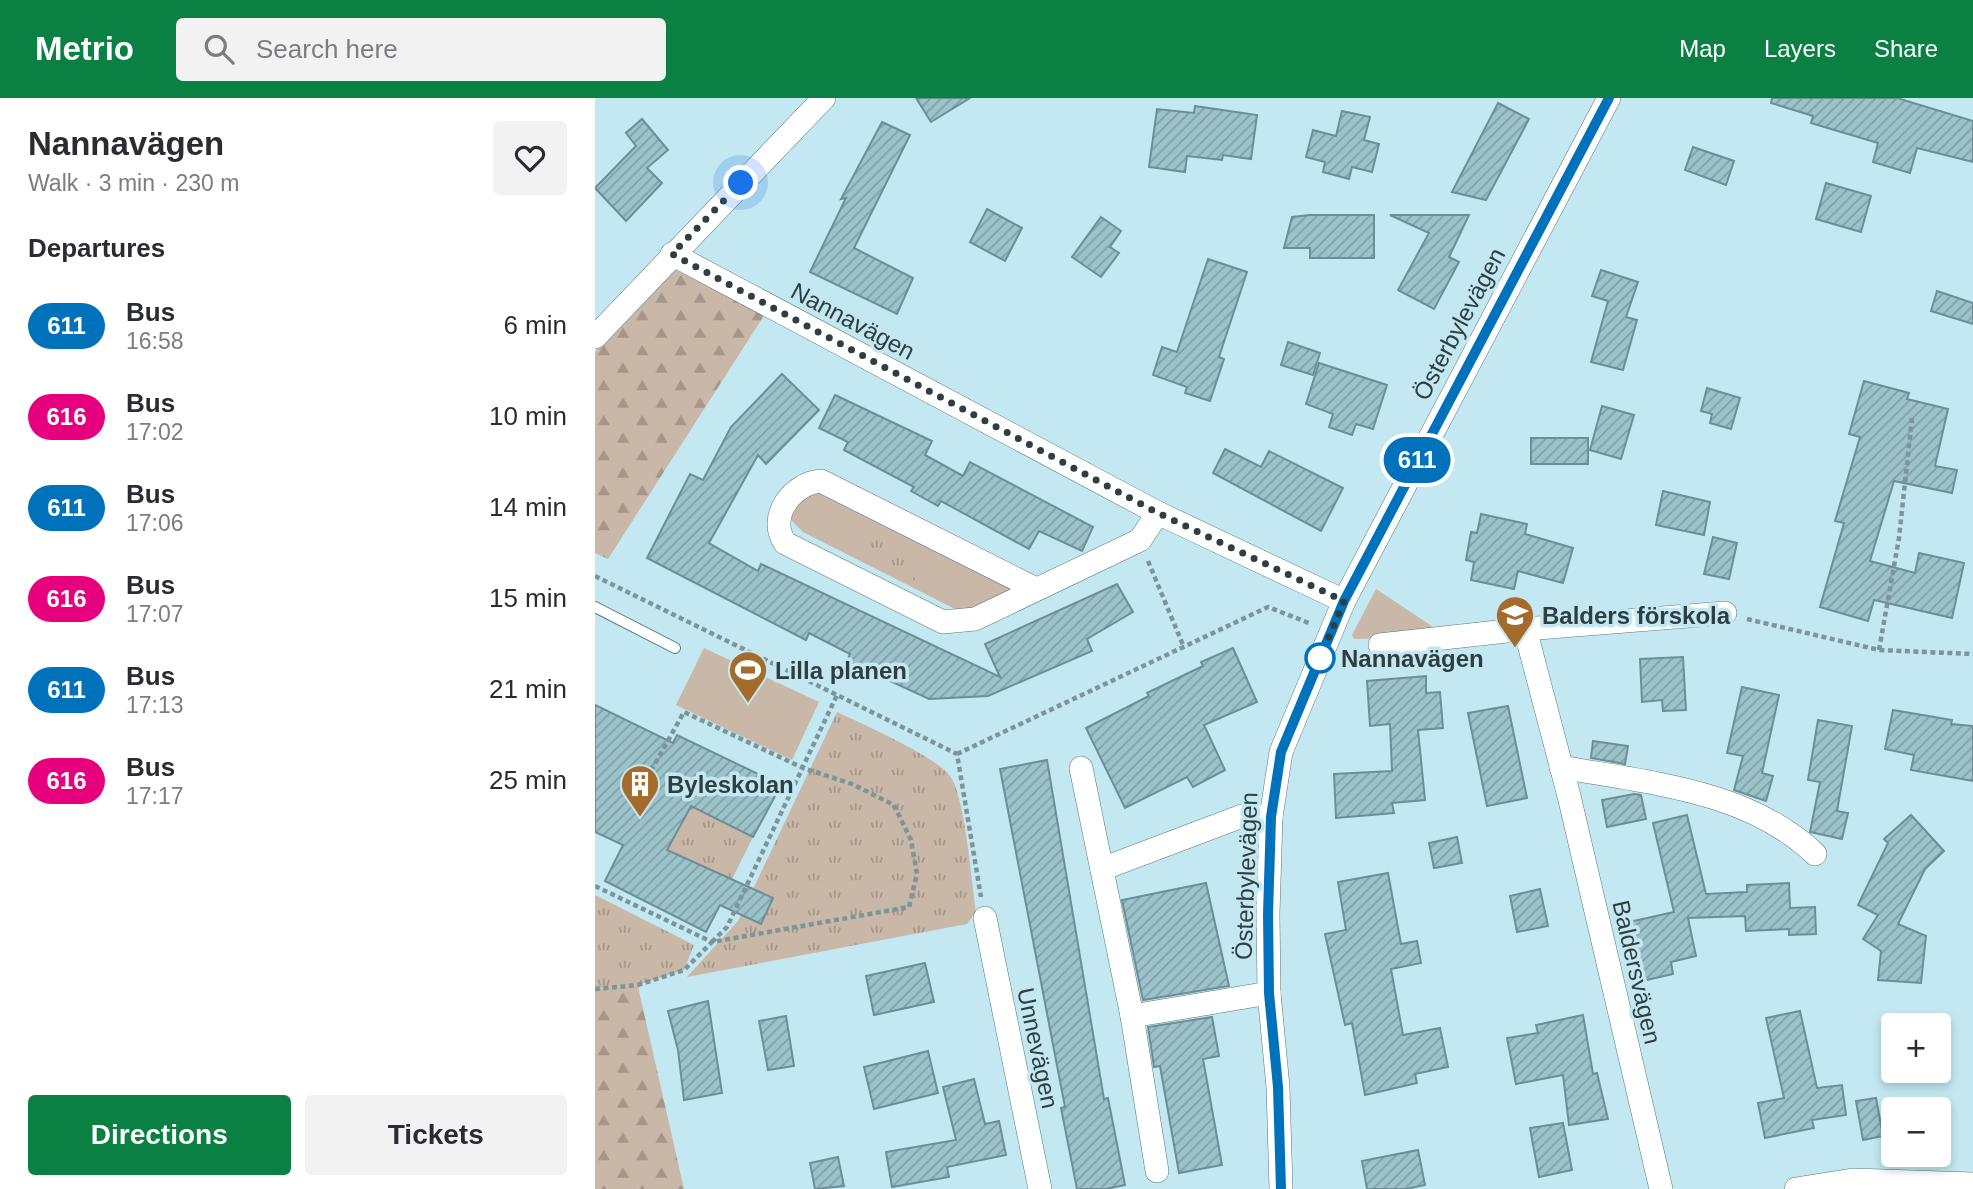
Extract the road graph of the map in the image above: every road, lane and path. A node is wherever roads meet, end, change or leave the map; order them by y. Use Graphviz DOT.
graph roads {
  1 [pos="824,98"];
  2 [pos="1609,98"];
  3 [pos="672,254"];
  4 [pos="595,337"];
  5 [pos="1912,418"];
  6 [pos="1158,513"];
  7 [pos="1140,540"];
  8 [pos="595,576"];
  9 [pos="1036,589"];
  10 [pos="1344,601"];
  11 [pos="595,607"];
  12 [pos="1725,613"];
  13 [pos="1525,629"];
  14 [pos="1331,631"];
  15 [pos="1183,645"];
  16 [pos="1380,645"];
  17 [pos="675,648"];
  18 [pos="1879,650"];
  19 [pos="1973,654"];
  20 [pos="837,695"];
  21 [pos="957,754"];
  22 [pos="1561,767"];
  23 [pos="803,768"];
  24 [pos="1081,768"];
  25 [pos="647,778"];
  26 [pos="1271,817"];
  27 [pos="1815,854"];
  28 [pos="1102,869"];
  29 [pos="595,886"];
  30 [pos="985,918"];
  31 [pos="712,942"];
  32 [pos="595,989"];
  33 [pos="1269,993"];
  34 [pos="1132,1016"];
  35 [pos="1157,1171"];
  36 [pos="1973,1184"];
  37 [pos="1040,1189"];
  38 [pos="1282,1189"];
  39 [pos="1661,1189"];
  40 [pos="1796,1189"];
  1 -- 3 [label="street"];
  2 -- 10 [label="street, Österbylevägen"];
  3 -- 4 [label="street"];
  3 -- 6 [label="street, Nannavägen"];
  5 -- 18 [label="path"];
  6 -- 7 [label="street"];
  6 -- 10 [label="street, Nannavägen"];
  7 -- 9 [label="street"];
  7 -- 15 [label="path"];
  8 -- 20 [label="path"];
  9 -- 9 [label="street"];
  10 -- 14 [label="street, Österbylevägen"];
  11 -- 17 [label="lane"];
  12 -- 13 [label="street"];
  12 -- 18 [label="path"];
  13 -- 16 [label="street"];
  13 -- 22 [label="street, Baldersvägen"];
  14 -- 15 [label="path"];
  14 -- 26 [label="street, Österbylevägen"];
  15 -- 21 [label="path"];
  18 -- 19 [label="path"];
  20 -- 21 [label="path"];
  20 -- 23 [label="path"];
  21 -- 30 [label="path"];
  22 -- 27 [label="street"];
  22 -- 39 [label="street, Baldersvägen"];
  23 -- 25 [label="path"];
  23 -- 31 [label="path"];
  23 -- 31 [label="path"];
  24 -- 28 [label="street"];
  26 -- 28 [label="street"];
  26 -- 33 [label="street, Österbylevägen"];
  28 -- 34 [label="street"];
  29 -- 31 [label="path"];
  30 -- 37 [label="street, Unnevägen"];
  31 -- 32 [label="path"];
  33 -- 34 [label="street"];
  33 -- 38 [label="street, Österbylevägen"];
  34 -- 35 [label="street"];
  36 -- 40 [label="street"];
}
